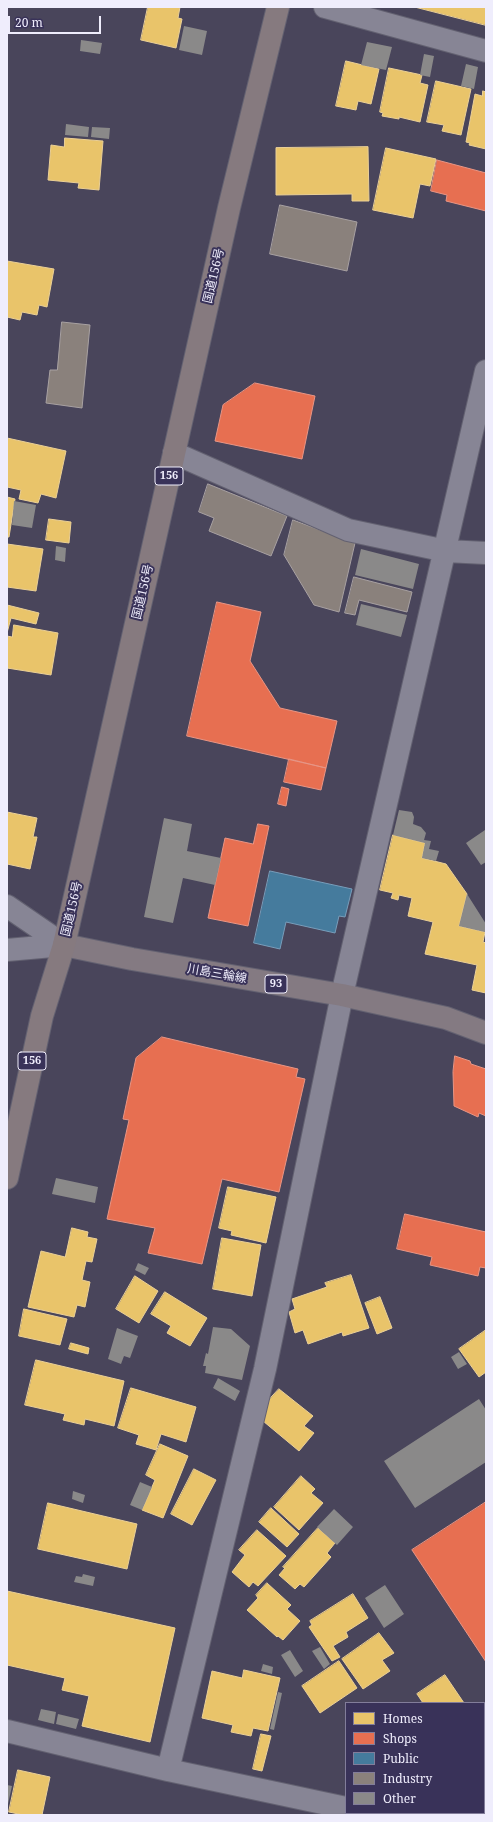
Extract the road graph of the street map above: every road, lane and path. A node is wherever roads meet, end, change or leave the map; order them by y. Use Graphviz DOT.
graph roads {
  1 [pos="278,7"];
  2 [pos="325,7"];
  3 [pos="486,51"];
  4 [pos="486,371"];
  5 [pos="174,453"];
  6 [pos="446,551"];
  7 [pos="486,554"];
  8 [pos="7,906"];
  9 [pos="64,946"];
  10 [pos="7,950"];
  11 [pos="342,995"];
  12 [pos="486,1033"];
  13 [pos="7,1178"];
  14 [pos="7,1731"];
  15 [pos="168,1770"];
  16 [pos="345,1808"];
  1 -- 5 [label="highway, 国道156号 / 156"];
  2 -- 3 [label="street"];
  4 -- 6 [label="street"];
  5 -- 6 [label="street"];
  5 -- 9 [label="highway, 国道156号 / 156"];
  6 -- 7 [label="street"];
  6 -- 11 [label="street"];
  8 -- 9 [label="street"];
  9 -- 10 [label="street"];
  9 -- 11 [label="main road, 川島三輪線 / 93"];
  9 -- 13 [label="highway, 国道156号 / 156"];
  11 -- 12 [label="main road, 川島三輪線 / 93"];
  11 -- 15 [label="street"];
  14 -- 15 [label="street"];
  15 -- 16 [label="street"];
}
